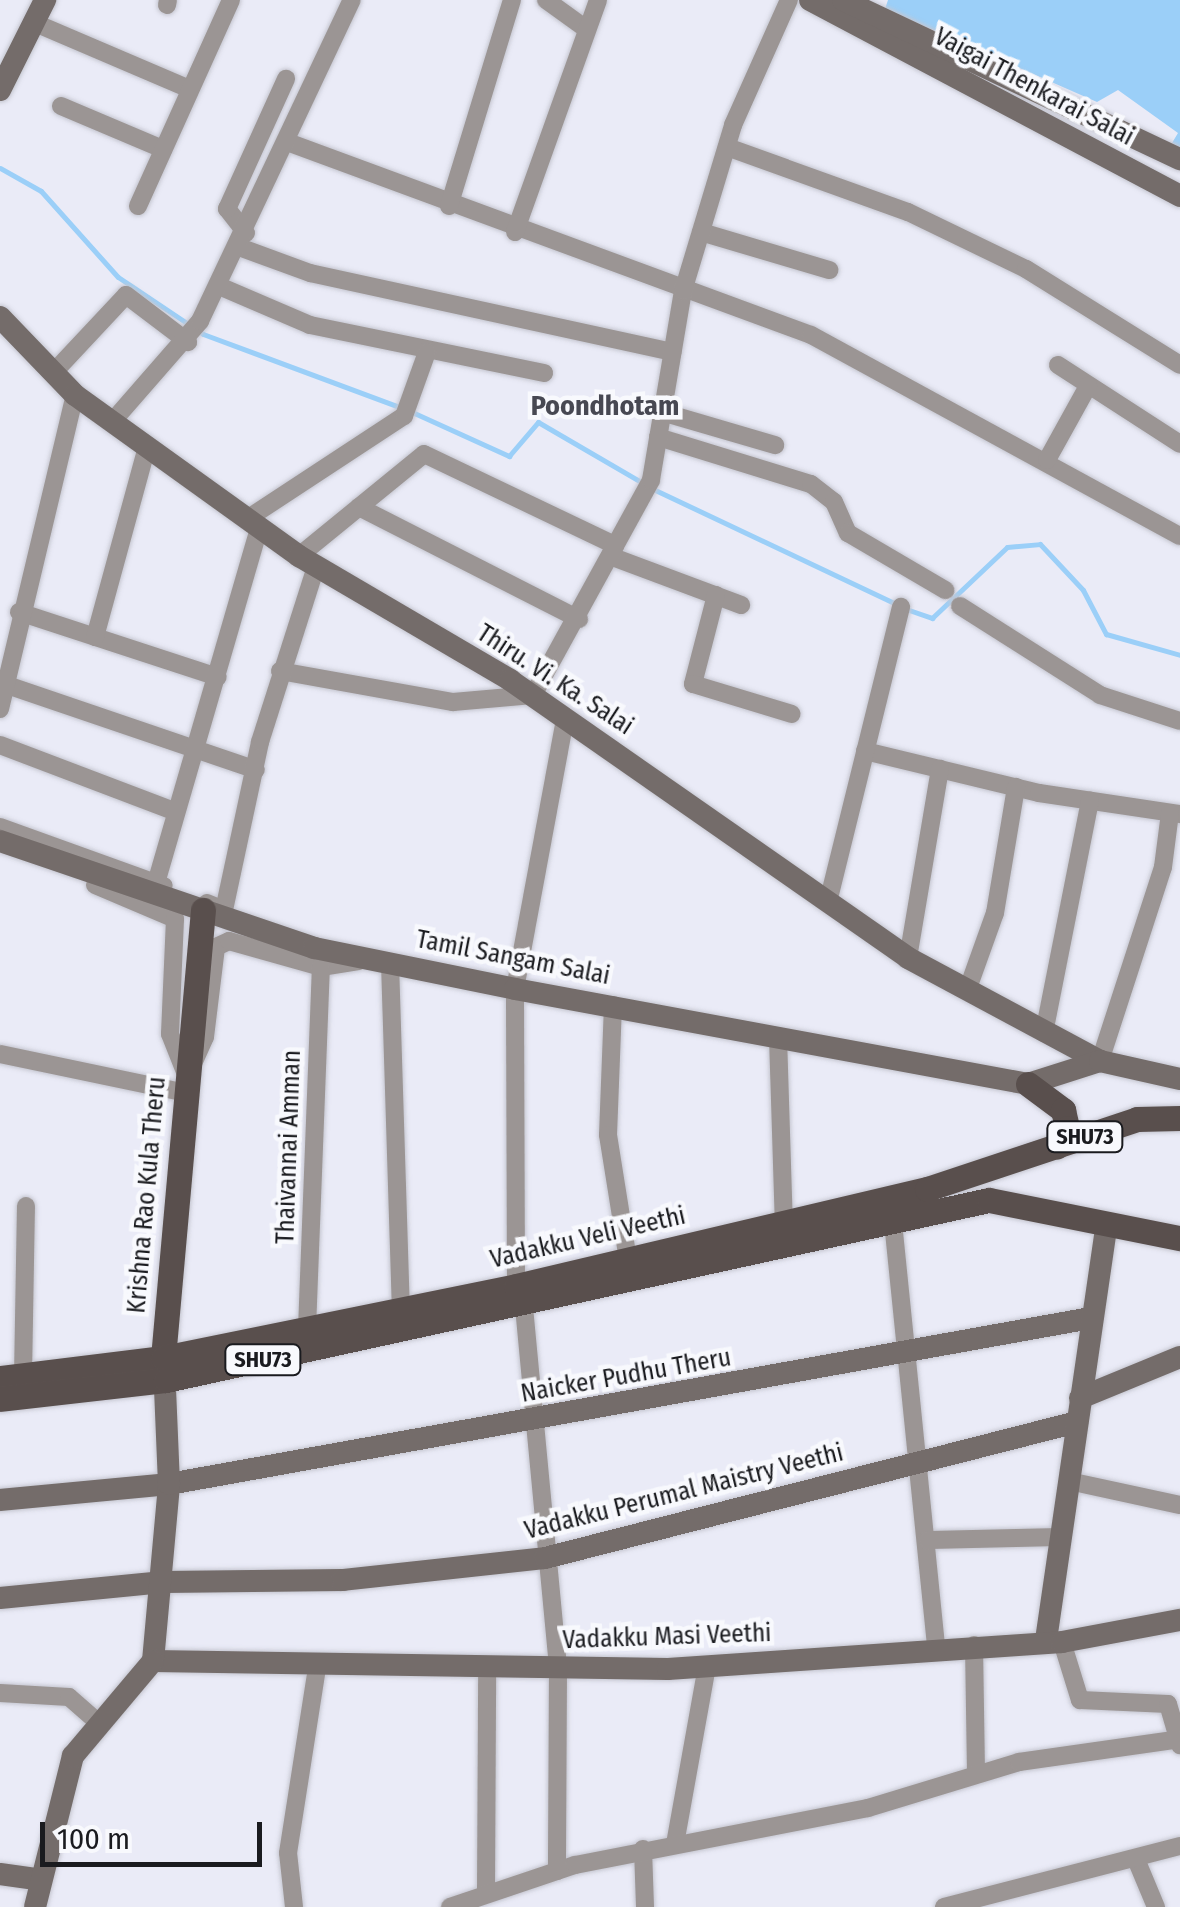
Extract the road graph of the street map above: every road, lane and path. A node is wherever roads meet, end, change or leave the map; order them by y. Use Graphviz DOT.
graph roads {
  1 [pos="45,0"];
  2 [pos="231,0"];
  3 [pos="352,0"];
  4 [pos="512,0"];
  5 [pos="546,0"];
  6 [pos="598,0"];
  7 [pos="789,0"];
  8 [pos="810,0"];
  9 [pos="842,0"];
  10 [pos="35,23"];
  11 [pos="582,26"];
  12 [pos="286,79"];
  13 [pos="190,89"];
  14 [pos="0,90"];
  15 [pos="61,106"];
  16 [pos="290,143"];
  17 [pos="727,146"];
  18 [pos="164,149"];
  19 [pos="1180,159"];
  20 [pos="1180,196"];
  21 [pos="138,206"];
  22 [pos="449,206"];
  23 [pos="515,232"];
  24 [pos="700,232"];
  25 [pos="242,240"];
  26 [pos="828,270"];
  27 [pos="219,286"];
  28 [pos="683,291"];
  29 [pos="0,316"];
  30 [pos="188,342"];
  31 [pos="427,352"];
  32 [pos="672,352"];
  33 [pos="1058,364"];
  34 [pos="1180,366"];
  35 [pos="54,372"];
  36 [pos="544,374"];
  37 [pos="1088,386"];
  38 [pos="75,394"];
  39 [pos="662,412"];
  40 [pos="112,422"];
  41 [pos="658,437"];
  42 [pos="1180,444"];
  43 [pos="774,445"];
  44 [pos="147,447"];
  45 [pos="1047,460"];
  46 [pos="359,507"];
  47 [pos="253,524"];
  48 [pos="1180,536"];
  49 [pos="613,550"];
  50 [pos="308,561"];
  51 [pos="945,590"];
  52 [pos="716,596"];
  53 [pos="741,605"];
  54 [pos="960,606"];
  55 [pos="901,607"];
  56 [pos="19,612"];
  57 [pos="579,619"];
  58 [pos="96,637"];
  59 [pos="280,671"];
  60 [pos="218,677"];
  61 [pos="4,684"];
  62 [pos="533,695"];
  63 [pos="0,709"];
  64 [pos="792,714"];
  65 [pos="565,718"];
  66 [pos="1180,721"];
  67 [pos="0,745"];
  68 [pos="197,747"];
  69 [pos="866,751"];
  70 [pos="940,769"];
  71 [pos="256,770"];
  72 [pos="1016,788"];
  73 [pos="1090,801"];
  74 [pos="176,812"];
  75 [pos="1175,814"];
  76 [pos="0,827"];
  77 [pos="0,841"];
  78 [pos="0,851"];
  79 [pos="156,882"];
  80 [pos="830,898"];
  81 [pos="213,910"];
  82 [pos="318,957"];
  83 [pos="908,958"];
  84 [pos="380,961"];
  85 [pos="515,989"];
  86 [pos="967,991"];
  87 [pos="613,1005"];
  88 [pos="1044,1034"];
  89 [pos="778,1037"];
  90 [pos="0,1054"];
  91 [pos="1100,1061"];
  92 [pos="1180,1079"];
  93 [pos="1028,1084"];
  94 [pos="186,1085"];
  95 [pos="1180,1118"];
  96 [pos="1056,1146"];
  97 [pos="993,1168"];
  98 [pos="989,1200"];
  99 [pos="26,1206"];
  100 [pos="894,1222"];
  101 [pos="784,1223"];
  102 [pos="1107,1223"];
  103 [pos="1180,1238"];
  104 [pos="628,1260"];
  105 [pos="520,1296"];
  106 [pos="401,1310"];
  107 [pos="1091,1318"];
  108 [pos="308,1329"];
  109 [pos="912,1351"];
  110 [pos="1180,1356"];
  111 [pos="165,1369"];
  112 [pos="11,1377"];
  113 [pos="1080,1398"];
  114 [pos="0,1399"];
  115 [pos="541,1420"];
  116 [pos="1077,1422"];
  117 [pos="923,1458"];
  118 [pos="1068,1481"];
  119 [pos="169,1484"];
  120 [pos="0,1500"];
  121 [pos="1180,1505"];
  122 [pos="1061,1537"];
  123 [pos="928,1540"];
  124 [pos="546,1558"];
  125 [pos="163,1582"];
  126 [pos="0,1598"];
  127 [pos="1180,1620"];
  128 [pos="1054,1641"];
  129 [pos="974,1645"];
  130 [pos="936,1648"];
  131 [pos="152,1661"];
  132 [pos="707,1666"];
  133 [pos="318,1668"];
  134 [pos="558,1668"];
  135 [pos="487,1672"];
  136 [pos="0,1693"];
  137 [pos="100,1724"];
  138 [pos="1180,1741"];
  139 [pos="976,1774"];
  140 [pos="675,1844"];
  141 [pos="1180,1846"];
  142 [pos="642,1849"];
  143 [pos="1138,1864"];
  144 [pos="558,1871"];
  145 [pos="0,1874"];
  146 [pos="36,1879"];
  147 [pos="486,1894"];
  148 [pos="35,1907"];
  149 [pos="294,1907"];
  150 [pos="450,1907"];
  151 [pos="645,1907"];
  152 [pos="944,1907"];
  153 [pos="1156,1907"];
  1 -- 10 [label="street"];
  2 -- 13 [label="street"];
  3 -- 16 [label="street"];
  4 -- 22 [label="street"];
  5 -- 11 [label="street"];
  6 -- 11 [label="street"];
  7 -- 17 [label="street"];
  8 -- 20 [label="street, Vaigai Thenkarai Salai"];
  9 -- 19 [label="street, Vaigai Thenkarai Salai"];
  10 -- 13 [label="street"];
  10 -- 14 [label="street"];
  11 -- 23 [label="street"];
  12 -- 25 [label="street"];
  13 -- 18 [label="street"];
  15 -- 18 [label="street"];
  16 -- 22 [label="street"];
  16 -- 25 [label="street"];
  17 -- 24 [label="street"];
  17 -- 34 [label="street"];
  18 -- 21 [label="street"];
  22 -- 23 [label="street"];
  23 -- 28 [label="street"];
  24 -- 26 [label="street"];
  24 -- 28 [label="street"];
  25 -- 27 [label="street"];
  25 -- 32 [label="street"];
  27 -- 30 [label="street"];
  27 -- 31 [label="street"];
  28 -- 32 [label="street"];
  28 -- 45 [label="street"];
  29 -- 35 [label="street, Thiru. Vi. Ka. Salai"];
  30 -- 35 [label="street"];
  30 -- 40 [label="street"];
  31 -- 36 [label="street"];
  31 -- 47 [label="street"];
  32 -- 39 [label="street"];
  33 -- 37 [label="street"];
  35 -- 38 [label="street, Thiru. Vi. Ka. Salai"];
  37 -- 42 [label="street"];
  37 -- 45 [label="street"];
  38 -- 40 [label="street, Thiru. Vi. Ka. Salai"];
  38 -- 56 [label="street"];
  39 -- 41 [label="street"];
  39 -- 43 [label="street"];
  40 -- 44 [label="street, Thiru. Vi. Ka. Salai"];
  41 -- 49 [label="street"];
  41 -- 51 [label="street"];
  44 -- 47 [label="street, Thiru. Vi. Ka. Salai"];
  44 -- 58 [label="street"];
  45 -- 48 [label="street"];
  46 -- 49 [label="street"];
  46 -- 50 [label="street"];
  46 -- 57 [label="street"];
  47 -- 50 [label="street, Thiru. Vi. Ka. Salai"];
  47 -- 60 [label="street"];
  49 -- 52 [label="street"];
  49 -- 57 [label="street"];
  50 -- 59 [label="street"];
  50 -- 62 [label="street, Thiru. Vi. Ka. Salai"];
  52 -- 53 [label="street"];
  52 -- 64 [label="street"];
  54 -- 66 [label="street"];
  55 -- 69 [label="street"];
  56 -- 58 [label="street"];
  56 -- 61 [label="street"];
  57 -- 62 [label="street"];
  58 -- 60 [label="street"];
  59 -- 62 [label="street"];
  59 -- 71 [label="street"];
  60 -- 68 [label="street"];
  61 -- 63 [label="street"];
  61 -- 68 [label="street"];
  62 -- 65 [label="street, Thiru. Vi. Ka. Salai"];
  65 -- 80 [label="street, Thiru. Vi. Ka. Salai"];
  65 -- 85 [label="street"];
  67 -- 74 [label="street"];
  68 -- 71 [label="street"];
  68 -- 74 [label="street"];
  69 -- 70 [label="street"];
  69 -- 80 [label="street"];
  70 -- 72 [label="street"];
  70 -- 83 [label="street"];
  71 -- 81 [label="street"];
  72 -- 73 [label="street"];
  72 -- 86 [label="street"];
  73 -- 75 [label="street"];
  73 -- 88 [label="street"];
  74 -- 79 [label="street"];
  75 -- 91 [label="street"];
  76 -- 79 [label="street"];
  77 -- 81 [label="street, Tamil Sangam Salai"];
  78 -- 94 [label="street"];
  79 -- 81 [label="street"];
  80 -- 83 [label="street, Thiru. Vi. Ka. Salai"];
  81 -- 82 [label="street, Tamil Sangam Salai"];
  81 -- 94 [label="main road, Krishna Rao Kula Theru"];
  82 -- 84 [label="street, Tamil Sangam Salai"];
  82 -- 94 [label="street"];
  82 -- 108 [label="street, Thaivannai Amman"];
  83 -- 86 [label="street, Thiru. Vi. Ka. Salai"];
  84 -- 85 [label="street, Tamil Sangam Salai"];
  84 -- 106 [label="street"];
  85 -- 87 [label="street, Tamil Sangam Salai"];
  85 -- 105 [label="street"];
  86 -- 88 [label="street, Thiru. Vi. Ka. Salai"];
  87 -- 89 [label="street, Tamil Sangam Salai"];
  87 -- 104 [label="street"];
  88 -- 91 [label="street, Thiru. Vi. Ka. Salai"];
  89 -- 93 [label="street, Tamil Sangam Salai"];
  89 -- 101 [label="street"];
  90 -- 94 [label="street"];
  91 -- 92 [label="street, Thiru. Vi. Ka. Salai"];
  91 -- 93 [label="street"];
  93 -- 96 [label="main road"];
  94 -- 111 [label="main road, Krishna Rao Kula Theru"];
  95 -- 96 [label="main road, Vadakku Veli Veethi / SHU73"];
  96 -- 97 [label="main road, Vadakku Veli Veethi / SHU73"];
  97 -- 98 [label="main road"];
  97 -- 101 [label="main road, Vadakku Veli Veethi / SHU73"];
  98 -- 100 [label="main road, Vadakku Veli Veethi / SHU73"];
  98 -- 102 [label="main road"];
  99 -- 112 [label="street"];
  100 -- 105 [label="main road, Vadakku Veli Veethi / SHU73"];
  100 -- 109 [label="street"];
  101 -- 104 [label="main road, Vadakku Veli Veethi / SHU73"];
  102 -- 103 [label="main road"];
  102 -- 107 [label="street"];
  104 -- 105 [label="main road, Vadakku Veli Veethi / SHU73"];
  105 -- 106 [label="main road, Vadakku Veli Veethi / SHU73"];
  105 -- 111 [label="main road, Vadakku Veli Veethi / SHU73"];
  105 -- 115 [label="street"];
  106 -- 108 [label="main road, Vadakku Veli Veethi / SHU73"];
  107 -- 109 [label="street, Naicker Pudhu Theru"];
  107 -- 113 [label="street"];
  108 -- 111 [label="main road, Vadakku Veli Veethi / SHU73"];
  109 -- 115 [label="street, Naicker Pudhu Theru"];
  109 -- 117 [label="street"];
  110 -- 113 [label="street"];
  111 -- 112 [label="main road, Vadakku Veli Veethi / SHU73"];
  111 -- 114 [label="main road, Vadakku Veli Veethi / SHU73"];
  111 -- 119 [label="street"];
  113 -- 116 [label="street"];
  115 -- 119 [label="street, Naicker Pudhu Theru"];
  115 -- 124 [label="street"];
  116 -- 117 [label="street, Vadakku Perumal Maistry Veethi"];
  116 -- 118 [label="street"];
  117 -- 123 [label="street"];
  117 -- 124 [label="street, Vadakku Perumal Maistry Veethi"];
  118 -- 121 [label="street"];
  118 -- 122 [label="street"];
  119 -- 120 [label="street, Naicker Pudhu Theru"];
  119 -- 125 [label="street"];
  122 -- 123 [label="street"];
  122 -- 128 [label="street"];
  123 -- 130 [label="street"];
  124 -- 125 [label="street, Vadakku Perumal Maistry Veethi"];
  124 -- 134 [label="street"];
  125 -- 126 [label="street, Vadakku Perumal Maistry Veethi"];
  125 -- 131 [label="street"];
  127 -- 128 [label="street, Vadakku Masi Veethi"];
  128 -- 129 [label="street, Vadakku Masi Veethi"];
  128 -- 138 [label="street"];
  129 -- 130 [label="street, Vadakku Masi Veethi"];
  129 -- 139 [label="street"];
  130 -- 132 [label="street, Vadakku Masi Veethi"];
  131 -- 133 [label="street, Vadakku Masi Veethi"];
  131 -- 137 [label="street"];
  132 -- 134 [label="street, Vadakku Masi Veethi"];
  132 -- 140 [label="street"];
  133 -- 135 [label="street, Vadakku Masi Veethi"];
  133 -- 149 [label="street"];
  134 -- 135 [label="street, Vadakku Masi Veethi"];
  134 -- 144 [label="street"];
  135 -- 147 [label="street"];
  136 -- 137 [label="street"];
  137 -- 146 [label="street"];
  138 -- 139 [label="street"];
  139 -- 140 [label="street"];
  140 -- 142 [label="street"];
  141 -- 143 [label="street"];
  142 -- 144 [label="street"];
  142 -- 151 [label="street"];
  143 -- 152 [label="street"];
  143 -- 153 [label="street"];
  144 -- 147 [label="street"];
  145 -- 146 [label="street"];
  146 -- 148 [label="street"];
  147 -- 150 [label="street"];
}
